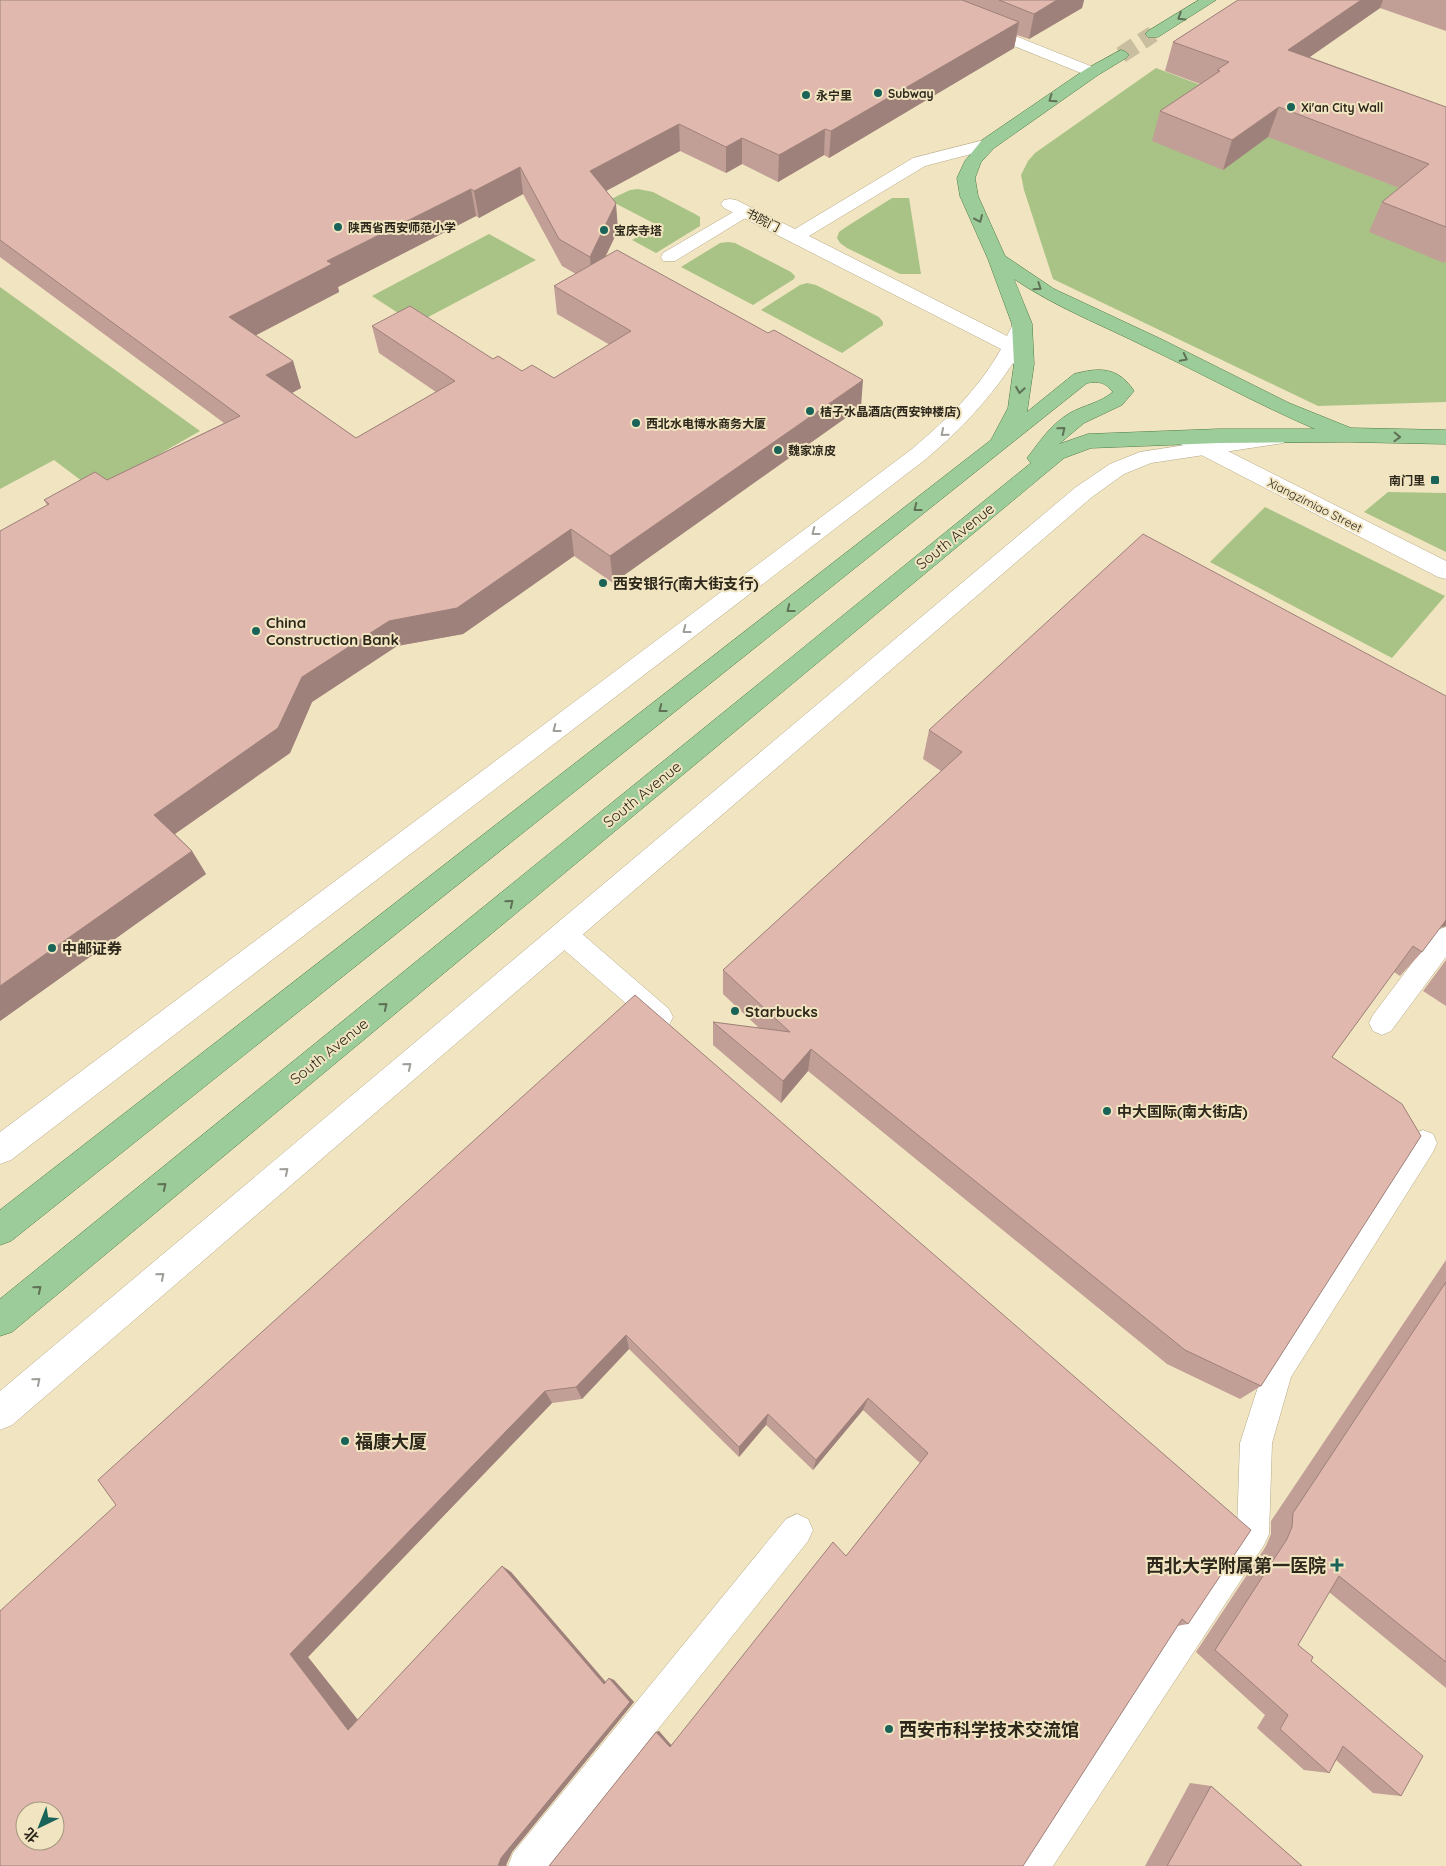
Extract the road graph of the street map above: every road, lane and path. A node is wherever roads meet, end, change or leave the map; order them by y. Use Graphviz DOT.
graph roads {
  1 [pos="912,0"];
  2 [pos="1209,0"];
  3 [pos="1153,34"];
  4 [pos="1121,55"];
  5 [pos="1092,72"];
  6 [pos="988,144"];
  7 [pos="738,207"];
  8 [pos="796,236"];
  9 [pos="669,257"];
  10 [pos="997,259"];
  11 [pos="1018,355"];
  12 [pos="1348,435"];
  13 [pos="1295,436"];
  14 [pos="1446,437"];
  15 [pos="1194,443"];
  16 [pos="998,445"];
  17 [pos="1021,482"];
  18 [pos="1446,571"];
  19 [pos="564,934"];
  20 [pos="1446,938"];
  21 [pos="1382,1023"];
  22 [pos="676,1032"];
  23 [pos="1422,1143"];
  24 [pos="0,1150"];
  25 [pos="0,1230"];
  26 [pos="0,1320"];
  27 [pos="0,1413"];
  28 [pos="796,1530"];
  29 [pos="526,1866"];
  30 [pos="1032,1866"];
  1 -- 5 [label="street"];
  2 -- 3 [label="main road, one-way"];
  4 -- 5 [label="main road"];
  5 -- 6 [label="main road, one-way"];
  6 -- 8 [label="street"];
  6 -- 10 [label="main road, one-way"];
  7 -- 8 [label="street, 书院门"];
  7 -- 9 [label="lane"];
  8 -- 11 [label="street, 书院门"];
  10 -- 11 [label="main road"];
  10 -- 12 [label="main road, one-way"];
  11 -- 16 [label="main road, one-way"];
  11 -- 24 [label="street, one-way"];
  12 -- 13 [label="main road"];
  12 -- 14 [label="main road, one-way"];
  13 -- 15 [label="street"];
  15 -- 17 [label="main road, South Avenue"];
  15 -- 18 [label="street, Xiangzimiao Street"];
  15 -- 19 [label="street"];
  17 -- 16 [label="main road, one-way"];
  16 -- 25 [label="main road, one-way"];
  26 -- 17 [label="main road, South Avenue, one-way"];
  19 -- 22 [label="lane"];
  27 -- 19 [label="street, one-way"];
  20 -- 21 [label="lane"];
  23 -- 30 [label="lane"];
  28 -- 29 [label="lane"];
}
